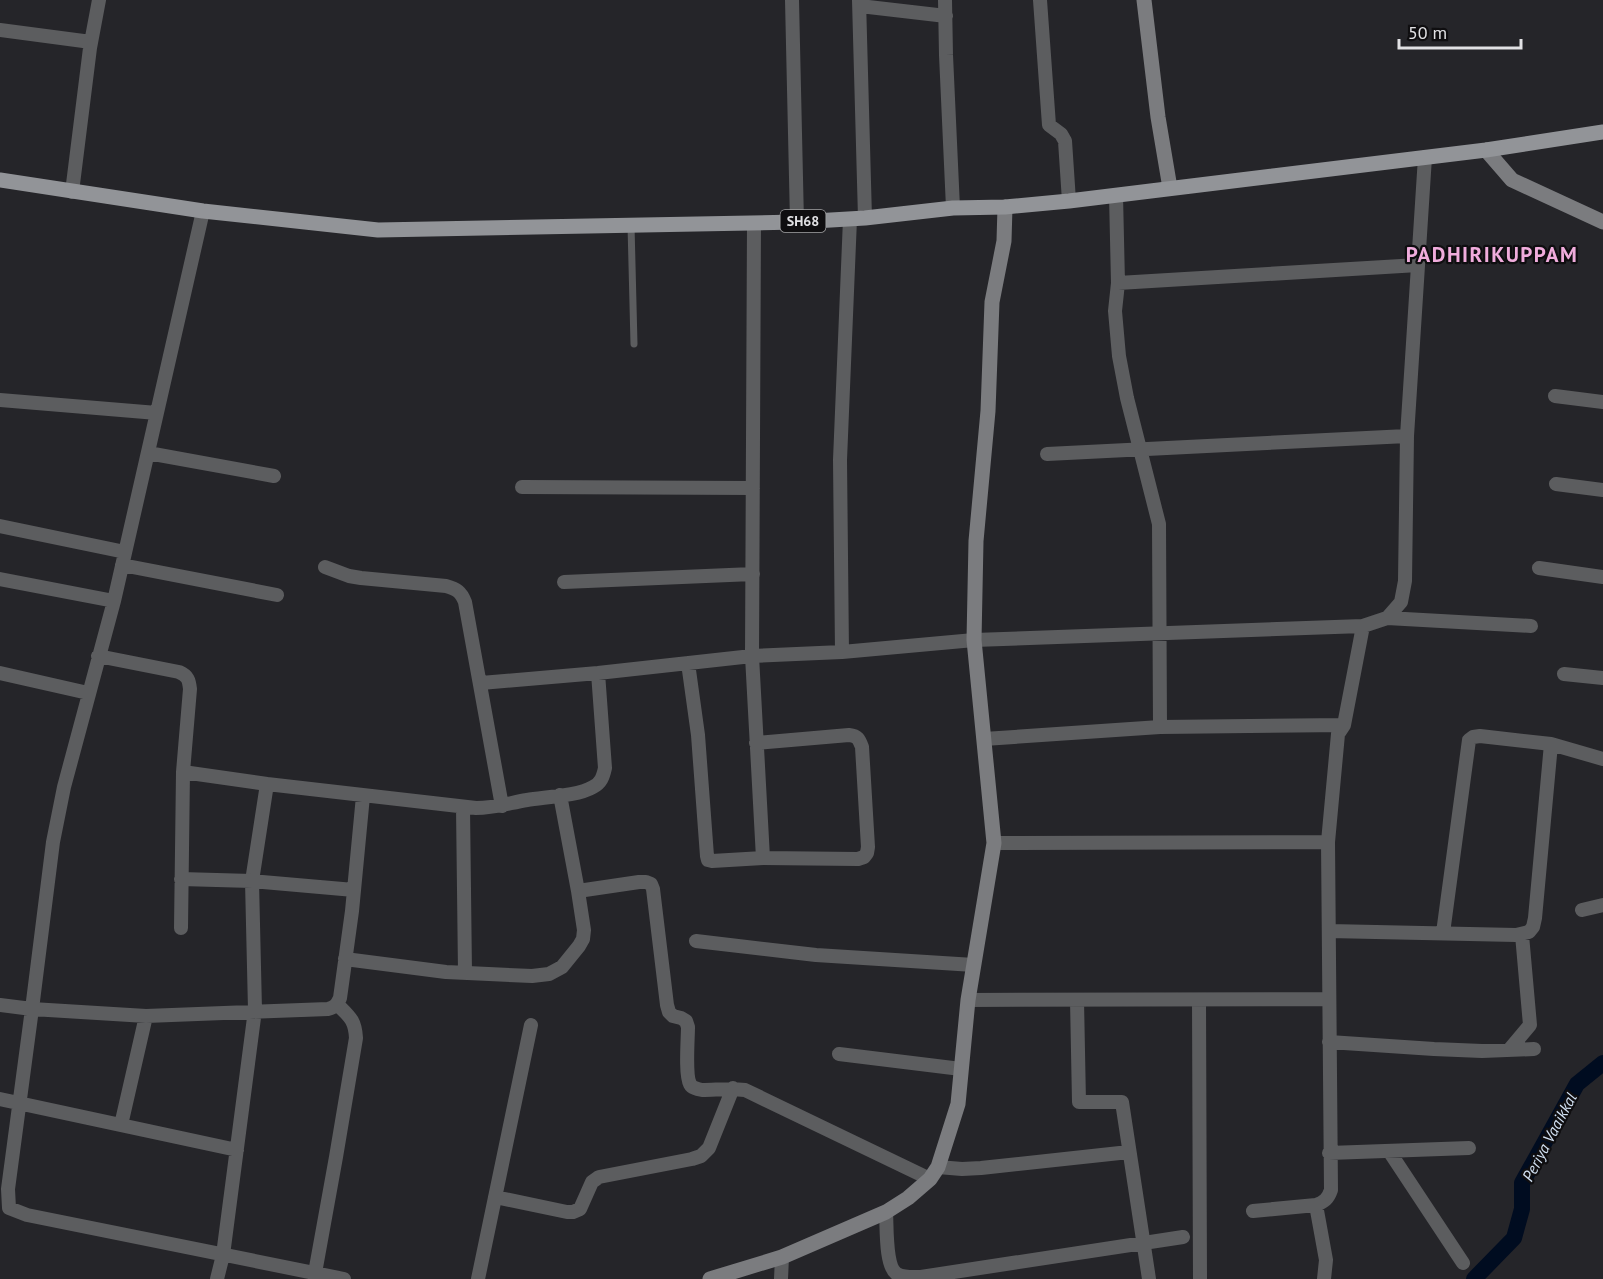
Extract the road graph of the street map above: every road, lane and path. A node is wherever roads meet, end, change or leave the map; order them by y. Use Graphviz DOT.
graph roads {
  1 [pos="99,0"];
  2 [pos="792,0"];
  3 [pos="945,0"];
  4 [pos="1040,0"];
  5 [pos="1144,0"];
  6 [pos="860,3"];
  7 [pos="946,16"];
  8 [pos="0,30"];
  9 [pos="91,42"];
  10 [pos="1603,132"];
  11 [pos="1486,150"];
  12 [pos="1425,157"];
  13 [pos="0,180"];
  14 [pos="1170,188"];
  15 [pos="72,192"];
  16 [pos="1116,195"];
  17 [pos="1069,201"];
  18 [pos="1005,207"];
  19 [pos="953,208"];
  20 [pos="202,211"];
  21 [pos="858,218"];
  22 [pos="797,222"];
  23 [pos="1603,222"];
  24 [pos="754,223"];
  25 [pos="631,225"];
  26 [pos="1418,265"];
  27 [pos="1118,283"];
  28 [pos="634,344"];
  29 [pos="1555,396"];
  30 [pos="0,400"];
  31 [pos="1603,402"];
  32 [pos="157,413"];
  33 [pos="1407,436"];
  34 [pos="1140,449"];
  35 [pos="148,453"];
  36 [pos="1047,454"];
  37 [pos="274,476"];
  38 [pos="1556,484"];
  39 [pos="522,487"];
  40 [pos="753,488"];
  41 [pos="1603,490"];
  42 [pos="0,526"];
  43 [pos="123,558"];
  44 [pos="325,567"];
  45 [pos="1539,568"];
  46 [pos="753,574"];
  47 [pos="1603,577"];
  48 [pos="0,579"];
  49 [pos="564,582"];
  50 [pos="277,595"];
  51 [pos="114,601"];
  52 [pos="1387,618"];
  53 [pos="1531,626"];
  54 [pos="1363,627"];
  55 [pos="1159,633"];
  56 [pos="974,640"];
  57 [pos="842,652"];
  58 [pos="98,656"];
  59 [pos="752,656"];
  60 [pos="688,663"];
  61 [pos="0,673"];
  62 [pos="598,673"];
  63 [pos="1564,674"];
  64 [pos="1603,678"];
  65 [pos="481,683"];
  66 [pos="88,693"];
  67 [pos="1344,725"];
  68 [pos="1160,727"];
  69 [pos="984,739"];
  70 [pos="756,743"];
  71 [pos="1551,744"];
  72 [pos="1603,759"];
  73 [pos="183,772"];
  74 [pos="267,784"];
  75 [pos="560,795"];
  76 [pos="363,796"];
  77 [pos="502,806"];
  78 [pos="463,807"];
  79 [pos="1328,842"];
  80 [pos="994,843"];
  81 [pos="763,858"];
  82 [pos="181,879"];
  83 [pos="252,881"];
  84 [pos="354,891"];
  85 [pos="578,891"];
  86 [pos="1603,905"];
  87 [pos="1582,910"];
  88 [pos="181,928"];
  89 [pos="1329,931"];
  90 [pos="1443,933"];
  91 [pos="1522,935"];
  92 [pos="696,941"];
  93 [pos="345,959"];
  94 [pos="974,965"];
  95 [pos="465,973"];
  96 [pos="1329,999"];
  97 [pos="968,1000"];
  98 [pos="1077,1000"];
  99 [pos="1199,1000"];
  100 [pos="338,1004"];
  101 [pos="0,1005"];
  102 [pos="32,1009"];
  103 [pos="255,1010"];
  104 [pos="146,1016"];
  105 [pos="531,1025"];
  106 [pos="1329,1042"];
  107 [pos="1534,1049"];
  108 [pos="1509,1050"];
  109 [pos="839,1054"];
  110 [pos="961,1070"];
  111 [pos="733,1088"];
  112 [pos="0,1099"];
  113 [pos="20,1102"];
  114 [pos="121,1125"];
  115 [pos="1469,1148"];
  116 [pos="237,1150"];
  117 [pos="1389,1151"];
  118 [pos="1129,1152"];
  119 [pos="1329,1154"];
  120 [pos="934,1173"];
  121 [pos="495,1197"];
  122 [pos="1316,1205"];
  123 [pos="4,1207"];
  124 [pos="1252,1211"];
  125 [pos="886,1212"];
  126 [pos="1183,1237"];
  127 [pos="1144,1243"];
  128 [pos="223,1255"];
  129 [pos="782,1257"];
  130 [pos="1463,1263"];
  131 [pos="315,1273"];
  132 [pos="217,1279"];
  133 [pos="344,1279"];
  134 [pos="478,1279"];
  135 [pos="710,1279"];
  136 [pos="781,1279"];
  137 [pos="1149,1279"];
  138 [pos="1200,1279"];
  139 [pos="1324,1279"];
  1 -- 9 [label="street"];
  2 -- 22 [label="street"];
  3 -- 7 [label="street"];
  4 -- 17 [label="street"];
  5 -- 14 [label="street"];
  6 -- 7 [label="street"];
  6 -- 21 [label="street"];
  7 -- 19 [label="street"];
  8 -- 9 [label="street"];
  9 -- 15 [label="street"];
  10 -- 11 [label="main road, SH68"];
  11 -- 12 [label="main road, SH68"];
  11 -- 23 [label="street"];
  12 -- 14 [label="main road, SH68"];
  12 -- 26 [label="street"];
  13 -- 15 [label="main road, SH68"];
  14 -- 16 [label="main road, SH68"];
  15 -- 20 [label="main road, SH68"];
  16 -- 17 [label="main road, SH68"];
  16 -- 27 [label="street"];
  17 -- 18 [label="main road, SH68"];
  18 -- 19 [label="main road, SH68"];
  18 -- 56 [label="street"];
  19 -- 21 [label="main road, SH68"];
  20 -- 25 [label="main road, SH68"];
  20 -- 32 [label="street"];
  21 -- 22 [label="main road, SH68"];
  21 -- 57 [label="street"];
  22 -- 24 [label="main road, SH68"];
  24 -- 25 [label="main road, SH68"];
  24 -- 40 [label="street"];
  25 -- 28 [label="lane"];
  26 -- 27 [label="street"];
  26 -- 33 [label="street"];
  27 -- 34 [label="street"];
  29 -- 31 [label="street"];
  30 -- 32 [label="street"];
  32 -- 35 [label="street"];
  33 -- 34 [label="street"];
  33 -- 52 [label="street"];
  34 -- 36 [label="street"];
  34 -- 55 [label="street"];
  35 -- 37 [label="street"];
  35 -- 43 [label="street"];
  38 -- 41 [label="street"];
  39 -- 40 [label="street"];
  40 -- 46 [label="street"];
  42 -- 43 [label="street"];
  43 -- 50 [label="street"];
  43 -- 51 [label="street"];
  44 -- 65 [label="street"];
  45 -- 47 [label="street"];
  46 -- 49 [label="street"];
  46 -- 59 [label="street"];
  48 -- 51 [label="street"];
  51 -- 58 [label="street"];
  52 -- 53 [label="street"];
  52 -- 54 [label="street"];
  54 -- 55 [label="street"];
  54 -- 67 [label="street"];
  55 -- 56 [label="street"];
  55 -- 68 [label="street"];
  56 -- 57 [label="street"];
  56 -- 69 [label="street"];
  57 -- 59 [label="street"];
  58 -- 66 [label="street"];
  58 -- 73 [label="street"];
  59 -- 60 [label="street"];
  59 -- 70 [label="street"];
  60 -- 62 [label="street"];
  60 -- 81 [label="street"];
  61 -- 66 [label="street"];
  62 -- 65 [label="street"];
  62 -- 75 [label="street"];
  63 -- 64 [label="street"];
  65 -- 77 [label="street"];
  66 -- 102 [label="street"];
  67 -- 68 [label="street"];
  67 -- 79 [label="street"];
  68 -- 69 [label="street"];
  69 -- 80 [label="street"];
  70 -- 81 [label="street"];
  70 -- 81 [label="street"];
  71 -- 72 [label="street"];
  71 -- 90 [label="street"];
  71 -- 91 [label="street"];
  73 -- 74 [label="street"];
  73 -- 82 [label="street"];
  74 -- 76 [label="street"];
  74 -- 83 [label="street"];
  75 -- 77 [label="street"];
  75 -- 85 [label="street"];
  76 -- 78 [label="street"];
  76 -- 84 [label="street"];
  77 -- 78 [label="street"];
  78 -- 95 [label="street"];
  79 -- 80 [label="street"];
  79 -- 89 [label="street"];
  80 -- 94 [label="street"];
  82 -- 83 [label="street"];
  82 -- 88 [label="street"];
  83 -- 84 [label="street"];
  83 -- 103 [label="street"];
  84 -- 93 [label="street"];
  85 -- 95 [label="street"];
  85 -- 111 [label="street"];
  86 -- 87 [label="street"];
  89 -- 90 [label="street"];
  89 -- 96 [label="street"];
  90 -- 91 [label="street"];
  91 -- 108 [label="street"];
  92 -- 94 [label="street"];
  93 -- 95 [label="street"];
  93 -- 100 [label="street"];
  94 -- 97 [label="street"];
  96 -- 99 [label="street"];
  96 -- 106 [label="street"];
  97 -- 98 [label="street"];
  97 -- 110 [label="street"];
  98 -- 99 [label="street"];
  98 -- 118 [label="street"];
  99 -- 138 [label="street"];
  100 -- 103 [label="street"];
  100 -- 131 [label="street"];
  101 -- 102 [label="street"];
  102 -- 104 [label="street"];
  102 -- 113 [label="street"];
  103 -- 104 [label="street"];
  103 -- 116 [label="street"];
  104 -- 114 [label="street"];
  105 -- 121 [label="street"];
  106 -- 108 [label="street"];
  106 -- 119 [label="street"];
  107 -- 108 [label="street"];
  109 -- 110 [label="street"];
  110 -- 120 [label="street"];
  111 -- 120 [label="street"];
  111 -- 121 [label="street"];
  112 -- 113 [label="street"];
  113 -- 114 [label="street"];
  113 -- 123 [label="street"];
  114 -- 116 [label="street"];
  115 -- 117 [label="street"];
  116 -- 128 [label="street"];
  117 -- 119 [label="street"];
  117 -- 130 [label="street"];
  118 -- 120 [label="street"];
  118 -- 127 [label="street"];
  119 -- 122 [label="street"];
  120 -- 125 [label="street"];
  121 -- 134 [label="street"];
  122 -- 124 [label="street"];
  122 -- 139 [label="street"];
  123 -- 128 [label="street"];
  125 -- 127 [label="street"];
  125 -- 129 [label="street"];
  126 -- 127 [label="street"];
  127 -- 137 [label="street"];
  128 -- 131 [label="street"];
  128 -- 132 [label="street"];
  129 -- 135 [label="street"];
  129 -- 136 [label="street"];
  131 -- 133 [label="street"];
}
